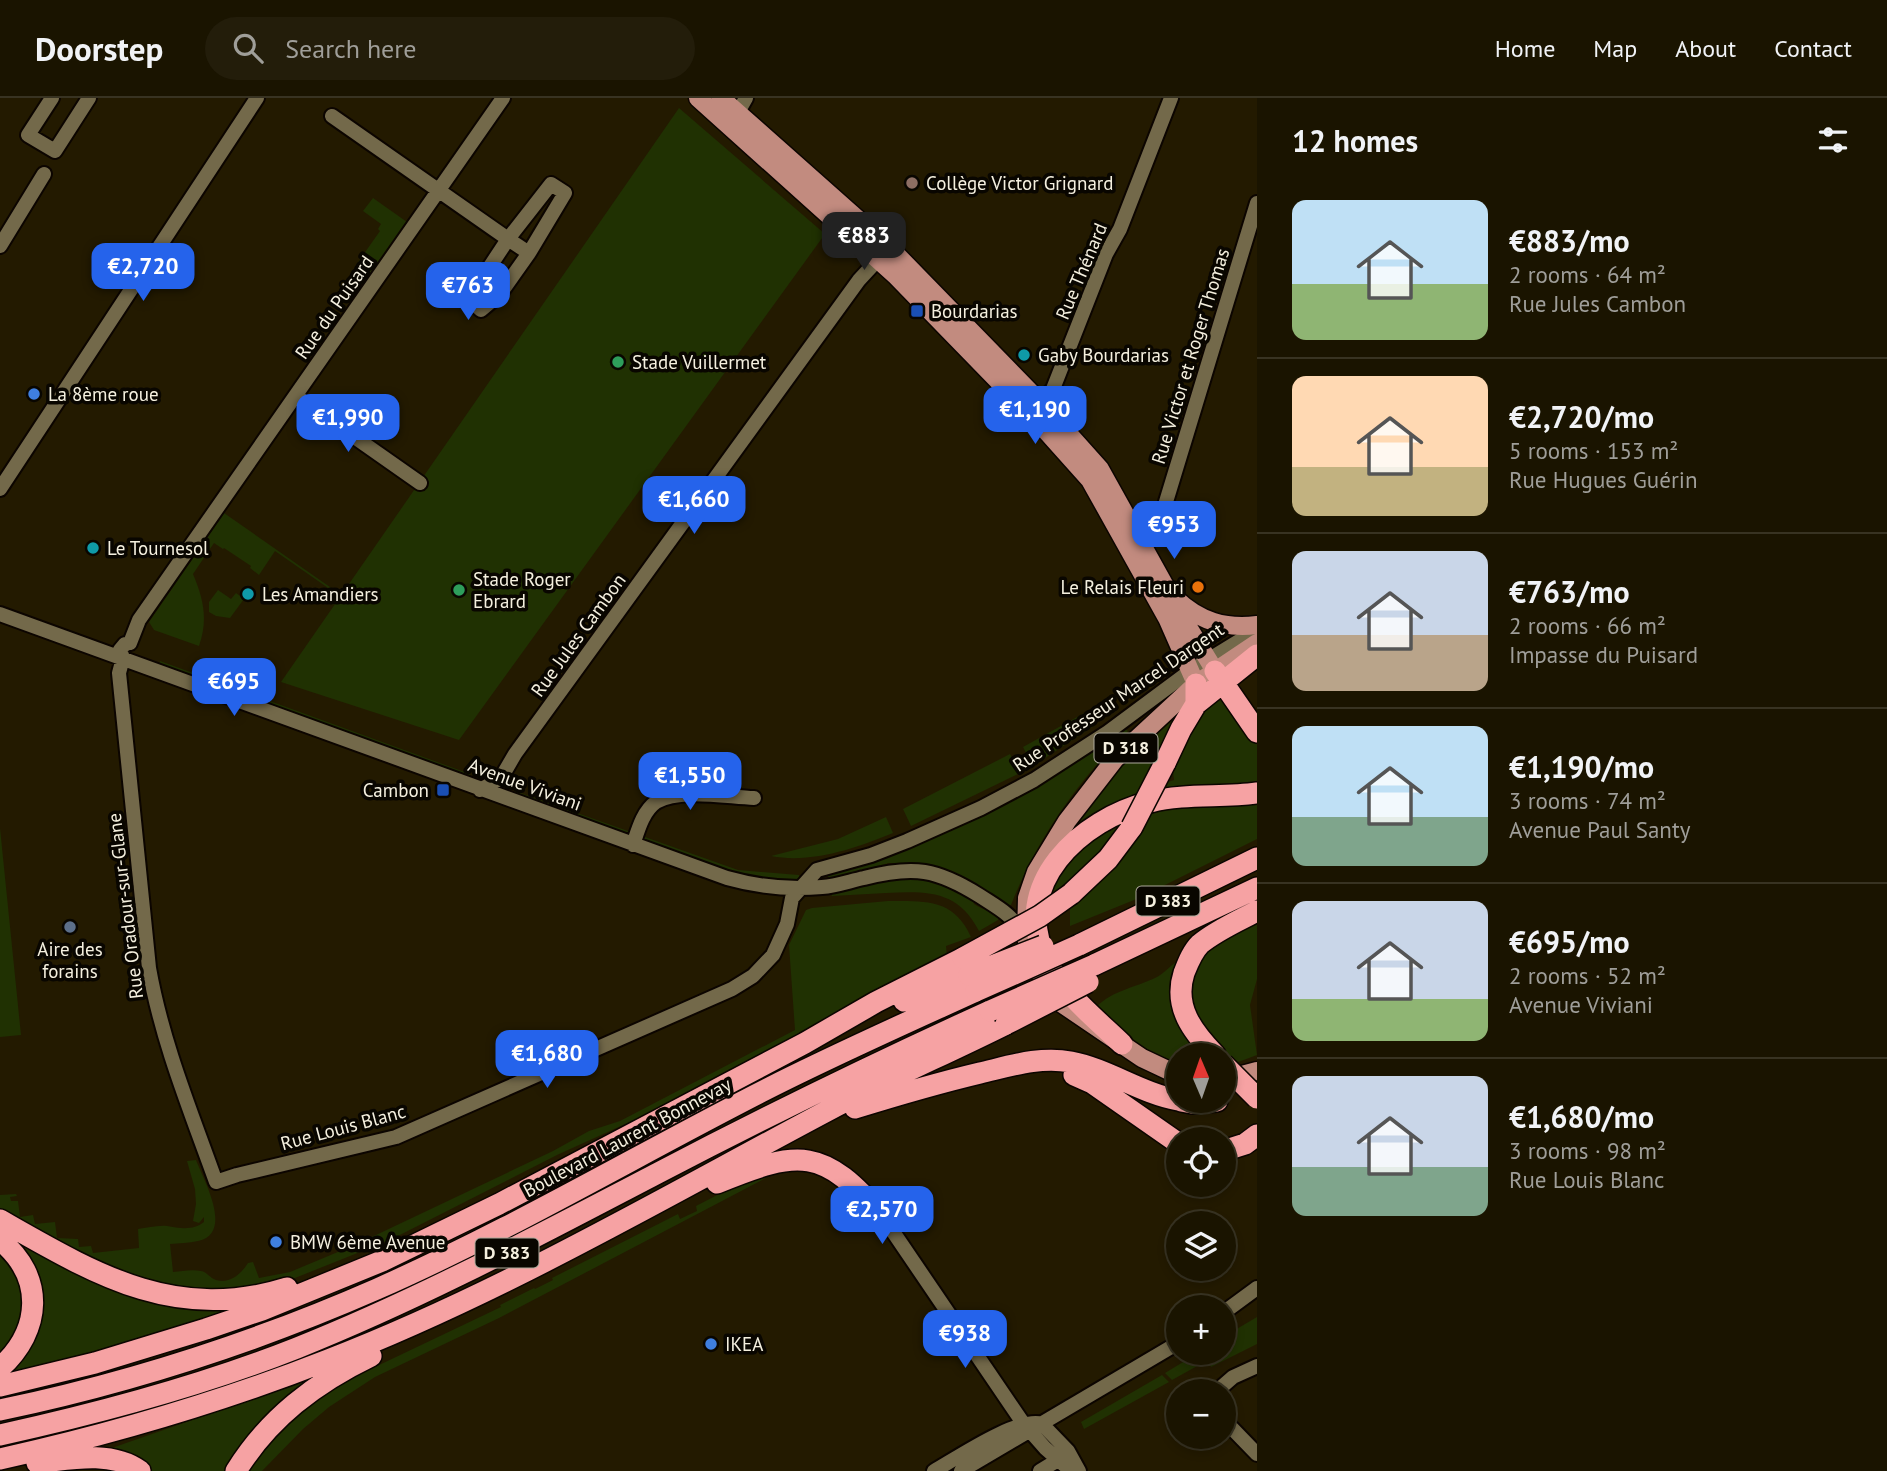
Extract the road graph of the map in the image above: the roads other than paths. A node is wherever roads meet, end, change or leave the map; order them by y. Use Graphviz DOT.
graph roads {
  1 [pos="52,98"];
  2 [pos="89,98"];
  3 [pos="257,98"];
  4 [pos="503,98"];
  5 [pos="698,98"];
  6 [pos="722,98"];
  7 [pos="1171,98"];
  8 [pos="738,112"];
  9 [pos="332,116"];
  10 [pos="44,174"];
  11 [pos="439,189"];
  12 [pos="1257,204"];
  13 [pos="508,239"];
  14 [pos="0,246"];
  15 [pos="529,253"];
  16 [pos="883,253"];
  17 [pos="296,396"];
  18 [pos="1035,408"];
  19 [pos="420,483"];
  20 [pos="0,488"];
  21 [pos="1135,543"];
  22 [pos="1168,592"];
  23 [pos="0,614"];
  24 [pos="1257,625"];
  25 [pos="1257,630"];
  26 [pos="1257,642"];
  27 [pos="130,643"];
  28 [pos="1257,655"];
  29 [pos="126,659"];
  30 [pos="1215,671"];
  31 [pos="1194,686"];
  32 [pos="1257,732"];
  33 [pos="500,778"];
  34 [pos="480,790"];
  35 [pos="1257,793"];
  36 [pos="754,798"];
  37 [pos="505,799"];
  38 [pos="633,845"];
  39 [pos="1257,858"];
  40 [pos="806,883"];
  41 [pos="1257,888"];
  42 [pos="1257,911"];
  43 [pos="1026,938"];
  44 [pos="969,975"];
  45 [pos="998,1018"];
  46 [pos="1205,1043"];
  47 [pos="1122,1044"];
  48 [pos="1166,1069"];
  49 [pos="1257,1071"];
  50 [pos="985,1072"];
  51 [pos="1236,1077"];
  52 [pos="1236,1077"];
  53 [pos="1257,1087"];
  54 [pos="1236,1094"];
  55 [pos="1166,1095"];
  56 [pos="1257,1098"];
  57 [pos="1166,1135"];
  58 [pos="1257,1135"];
  59 [pos="778,1138"];
  60 [pos="1236,1147"];
  61 [pos="216,1182"];
  62 [pos="883,1217"];
  63 [pos="0,1220"];
  64 [pos="611,1225"];
  65 [pos="438,1235"];
  66 [pos="0,1240"];
  67 [pos="1257,1288"];
  68 [pos="486,1290"];
  69 [pos="1236,1303"];
  70 [pos="1166,1350"];
  71 [pos="1257,1366"];
  72 [pos="0,1368"];
  73 [pos="1231,1379"];
  74 [pos="0,1386"];
  75 [pos="1006,1399"];
  76 [pos="0,1410"];
  77 [pos="1031,1426"];
  78 [pos="1236,1432"];
  79 [pos="999,1435"];
  80 [pos="0,1436"];
  81 [pos="1257,1454"];
  82 [pos="1058,1460"];
  83 [pos="1,1465"];
  84 [pos="140,1471"];
  85 [pos="236,1471"];
  86 [pos="934,1471"];
  87 [pos="961,1471"];
  88 [pos="1040,1471"];
  89 [pos="1071,1471"];
  90 [pos="1079,1471"];
  1 -- 2 [label="street"];
  3 -- 20 [label="street"];
  4 -- 11 [label="street, Rue du Puisard"];
  5 -- 8 [label="main road"];
  6 -- 8 [label="main road"];
  7 -- 18 [label="street, Rue Thénard"];
  8 -- 16 [label="main road"];
  9 -- 11 [label="street"];
  10 -- 14 [label="street"];
  11 -- 13 [label="street"];
  11 -- 17 [label="street, Rue du Puisard"];
  12 -- 21 [label="street, Rue Victor et Roger Thomas"];
  13 -- 15 [label="street"];
  13 -- 15 [label="street"];
  13 -- 15 [label="street"];
  16 -- 18 [label="main road"];
  16 -- 33 [label="street, Rue Jules Cambon"];
  17 -- 19 [label="street"];
  17 -- 27 [label="street, Rue du Puisard"];
  18 -- 21 [label="main road"];
  21 -- 22 [label="main road"];
  21 -- 31 [label="main road"];
  22 -- 24 [label="main road"];
  22 -- 30 [label="main road"];
  23 -- 29 [label="street, Avenue Viviani"];
  25 -- 30 [label="street, Rue Professeur Marcel Dargent"];
  26 -- 30 [label="main road, Rue Professeur Marcel Dargent"];
  27 -- 29 [label="street, Rue Oradour-sur-Glane"];
  28 -- 30 [label="highway"];
  29 -- 34 [label="street, Avenue Viviani"];
  29 -- 61 [label="street, Rue Oradour-sur-Glane"];
  30 -- 31 [label="highway"];
  30 -- 31 [label="street, Rue Professeur Marcel Dargent"];
  30 -- 32 [label="highway"];
  31 -- 40 [label="street, Rue Professeur Marcel Dargent"];
  31 -- 43 [label="main road, D 318"];
  31 -- 44 [label="highway, bridge"];
  33 -- 34 [label="street, Rue Jules Cambon"];
  33 -- 37 [label="street"];
  34 -- 37 [label="street, Avenue Viviani"];
  35 -- 47 [label="highway"];
  36 -- 38 [label="street"];
  37 -- 38 [label="street, Avenue Viviani"];
  38 -- 40 [label="street, Avenue Viviani"];
  39 -- 44 [label="highway, D 383, bridge"];
  40 -- 43 [label="street, Avenue Viviani"];
  40 -- 61 [label="street, Rue Louis Blanc"];
  41 -- 45 [label="highway, D 383, bridge"];
  42 -- 46 [label="highway"];
  43 -- 47 [label="main road, Avenue Viviani"];
  44 -- 65 [label="highway"];
  44 -- 76 [label="highway, Boulevard Laurent Bonnevay / D 383"];
  45 -- 59 [label="highway"];
  45 -- 80 [label="highway, D 383"];
  47 -- 48 [label="main road, Avenue Viviani"];
  49 -- 52 [label="main road"];
  50 -- 55 [label="highway"];
  50 -- 57 [label="highway"];
  50 -- 59 [label="highway"];
  51 -- 56 [label="highway, bridge"];
  53 -- 54 [label="highway"];
  58 -- 60 [label="highway"];
  59 -- 64 [label="highway"];
  62 -- 64 [label="highway"];
  62 -- 75 [label="street"];
  63 -- 65 [label="highway"];
  64 -- 68 [label="highway"];
  65 -- 74 [label="highway"];
  66 -- 72 [label="highway"];
  67 -- 69 [label="street"];
  68 -- 83 [label="highway"];
  68 -- 85 [label="highway"];
  70 -- 77 [label="street"];
  71 -- 73 [label="street"];
  75 -- 77 [label="street"];
  75 -- 79 [label="street"];
  77 -- 79 [label="street"];
  77 -- 82 [label="street"];
  77 -- 87 [label="street"];
  77 -- 90 [label="street"];
  78 -- 81 [label="street"];
  79 -- 86 [label="street"];
  82 -- 88 [label="street"];
  82 -- 89 [label="street"];
  83 -- 84 [label="highway"];
}
